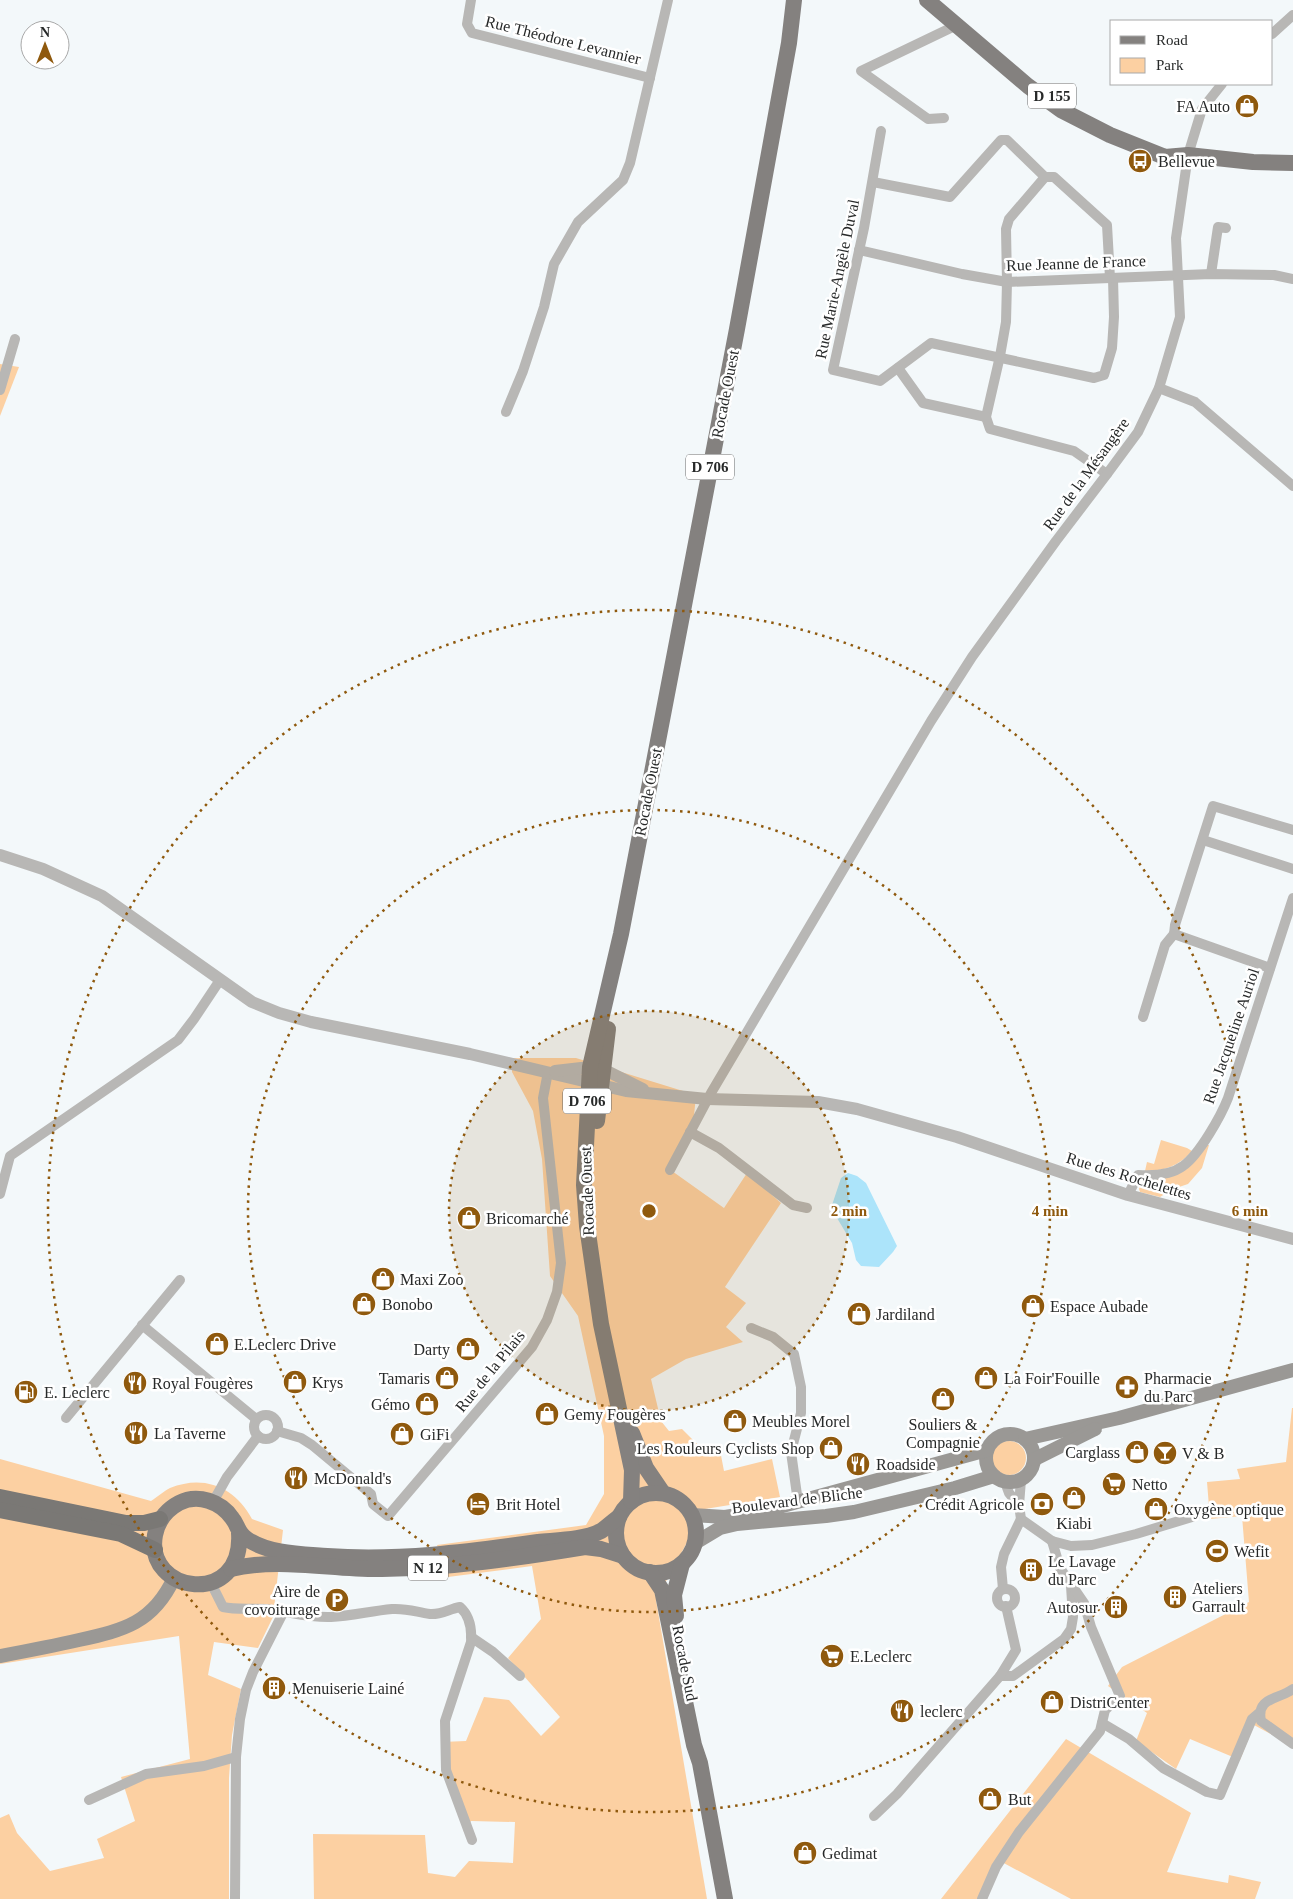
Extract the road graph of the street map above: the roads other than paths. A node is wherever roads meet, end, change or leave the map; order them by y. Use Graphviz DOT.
graph roads {
  1 [pos="471,0"];
  2 [pos="668,0"];
  3 [pos="794,0"];
  4 [pos="927,0"];
  5 [pos="937,0"];
  6 [pos="1293,15"];
  7 [pos="961,24"];
  8 [pos="1273,33"];
  9 [pos="650,78"];
  10 [pos="1221,85"];
  11 [pos="944,118"];
  12 [pos="881,131"];
  13 [pos="1188,155"];
  14 [pos="1293,163"];
  15 [pos="1293,172"];
  16 [pos="1045,177"];
  17 [pos="873,182"];
  18 [pos="1226,228"];
  19 [pos="859,250"];
  20 [pos="1179,274"];
  21 [pos="1211,274"];
  22 [pos="1111,278"];
  23 [pos="1293,279"];
  24 [pos="1008,282"];
  25 [pos="15,339"];
  26 [pos="1000,356"];
  27 [pos="898,368"];
  28 [pos="1159,388"];
  29 [pos="0,390"];
  30 [pos="506,412"];
  31 [pos="986,417"];
  32 [pos="1108,474"];
  33 [pos="1293,486"];
  34 [pos="1293,830"];
  35 [pos="1203,840"];
  36 [pos="0,855"];
  37 [pos="1293,869"];
  38 [pos="1293,898"];
  39 [pos="1174,934"];
  40 [pos="1270,968"];
  41 [pos="220,980"];
  42 [pos="1143,1017"];
  43 [pos="548,1072"];
  44 [pos="592,1076"];
  45 [pos="708,1099"];
  46 [pos="690,1132"];
  47 [pos="670,1170"];
  48 [pos="0,1194"];
  49 [pos="1128,1195"];
  50 [pos="807,1208"];
  51 [pos="1293,1239"];
  52 [pos="180,1280"];
  53 [pos="142,1325"];
  54 [pos="751,1328"];
  55 [pos="1293,1370"];
  56 [pos="618,1399"];
  57 [pos="66,1418"];
  58 [pos="1119,1418"];
  59 [pos="256,1419"];
  60 [pos="277,1431"];
  61 [pos="258,1436"];
  62 [pos="1025,1439"];
  63 [pos="987,1450"];
  64 [pos="1035,1459"];
  65 [pos="1000,1479"];
  66 [pos="1021,1480"];
  67 [pos="663,1493"];
  68 [pos="0,1496"];
  69 [pos="631,1501"];
  70 [pos="213,1502"];
  71 [pos="798,1502"];
  72 [pos="1018,1506"];
  73 [pos="0,1510"];
  74 [pos="1201,1511"];
  75 [pos="692,1514"];
  76 [pos="619,1517"];
  77 [pos="160,1519"];
  78 [pos="1021,1519"];
  79 [pos="239,1533"];
  80 [pos="1052,1541"];
  81 [pos="695,1543"];
  82 [pos="155,1550"];
  83 [pos="623,1556"];
  84 [pos="682,1564"];
  85 [pos="231,1569"];
  86 [pos="650,1572"];
  87 [pos="174,1578"];
  88 [pos="210,1583"];
  89 [pos="1070,1585"];
  90 [pos="284,1611"];
  91 [pos="471,1636"];
  92 [pos="0,1656"];
  93 [pos="520,1676"];
  94 [pos="1000,1676"];
  95 [pos="1293,1688"];
  96 [pos="1259,1713"];
  97 [pos="1102,1723"];
  98 [pos="1293,1744"];
  99 [pos="236,1757"];
  100 [pos="700,1763"];
  101 [pos="89,1800"];
  102 [pos="874,1816"];
  103 [pos="472,1840"];
  104 [pos="236,1899"];
  105 [pos="725,1899"];
  106 [pos="982,1899"];
  1 -- 9 [label="street, Rue Théodore Levannier"];
  2 -- 9 [label="street, Rue Théodore Levannier"];
  3 -- 44 [label="main road, Rocade Ouest / D 706"];
  4 -- 7 [label="main road, D 155"];
  5 -- 7 [label="main road, D 155"];
  6 -- 8 [label="street"];
  7 -- 11 [label="street"];
  7 -- 13 [label="main road, D 155"];
  9 -- 30 [label="street, Rue Théodore Levannier"];
  10 -- 13 [label="street, Rue de la Mésangère"];
  12 -- 17 [label="street, Rue Marie-Angèle Duval"];
  13 -- 14 [label="main road, D 155"];
  13 -- 15 [label="main road, D 155"];
  13 -- 20 [label="street, Rue de la Mésangère"];
  16 -- 17 [label="street"];
  16 -- 22 [label="street"];
  16 -- 24 [label="street"];
  17 -- 19 [label="street, Rue Marie-Angèle Duval"];
  18 -- 21 [label="street"];
  19 -- 24 [label="street, Rue Jeanne de France"];
  19 -- 27 [label="street, Rue Marie-Angèle Duval"];
  20 -- 21 [label="street, Rue Jeanne de France"];
  20 -- 22 [label="street, Rue Jeanne de France"];
  20 -- 28 [label="street, Rue de la Mésangère"];
  21 -- 23 [label="street, Rue Jeanne de France"];
  22 -- 24 [label="street, Rue Jeanne de France"];
  22 -- 26 [label="street, Rue Marie-Angèle Duval"];
  24 -- 26 [label="street"];
  25 -- 29 [label="street"];
  26 -- 27 [label="street, Rue Marie-Angèle Duval"];
  26 -- 31 [label="street"];
  27 -- 31 [label="street"];
  28 -- 32 [label="street, Rue de la Mésangère"];
  28 -- 33 [label="street"];
  31 -- 32 [label="street"];
  32 -- 45 [label="street, Rue de la Mésangère"];
  34 -- 35 [label="street"];
  35 -- 37 [label="street"];
  35 -- 39 [label="street"];
  36 -- 41 [label="street, Rue des Rochelettes"];
  38 -- 40 [label="street, Rue Jacqueline Auriol"];
  39 -- 40 [label="street"];
  39 -- 42 [label="street"];
  40 -- 49 [label="street, Rue Jacqueline Auriol"];
  41 -- 43 [label="street, Rue des Rochelettes"];
  41 -- 48 [label="street"];
  43 -- 44 [label="street, Rue des Rochelettes"];
  43 -- 60 [label="street, Rue de la Pilais"];
  44 -- 45 [label="street, Rue des Rochelettes"];
  44 -- 56 [label="main road, Rocade Ouest / D 706"];
  45 -- 46 [label="street, Rue de la Mésangère"];
  45 -- 49 [label="street, Rue des Rochelettes"];
  46 -- 47 [label="street, Rue de la Mésangère"];
  46 -- 50 [label="street"];
  49 -- 51 [label="street, Rue des Rochelettes"];
  52 -- 53 [label="street"];
  53 -- 57 [label="street"];
  53 -- 59 [label="street"];
  54 -- 71 [label="street"];
  55 -- 58 [label="main road"];
  56 -- 67 [label="main road, Rocade Ouest / D 706"];
  56 -- 69 [label="main road, Rocade Ouest / D 706"];
  58 -- 62 [label="main road"];
  58 -- 64 [label="main road"];
  59 -- 60 [label="street"];
  59 -- 61 [label="street"];
  60 -- 61 [label="street"];
  61 -- 70 [label="street"];
  62 -- 63 [label="main road"];
  62 -- 64 [label="main road"];
  63 -- 65 [label="main road"];
  63 -- 71 [label="main road, Boulevard de Bliche"];
  64 -- 66 [label="main road"];
  65 -- 66 [label="main road"];
  65 -- 72 [label="street"];
  65 -- 81 [label="main road, Boulevard de Bliche"];
  66 -- 72 [label="street"];
  67 -- 69 [label="main road"];
  67 -- 75 [label="main road"];
  68 -- 77 [label="highway"];
  69 -- 76 [label="main road"];
  70 -- 77 [label="main road"];
  70 -- 79 [label="main road"];
  71 -- 75 [label="main road, Boulevard de Bliche"];
  72 -- 78 [label="street"];
  73 -- 82 [label="highway"];
  74 -- 80 [label="street"];
  75 -- 81 [label="main road"];
  76 -- 79 [label="main road, N 12"];
  76 -- 83 [label="main road"];
  77 -- 82 [label="main road"];
  78 -- 80 [label="street"];
  78 -- 94 [label="street"];
  79 -- 85 [label="main road"];
  80 -- 89 [label="street"];
  81 -- 84 [label="main road"];
  82 -- 87 [label="main road"];
  83 -- 85 [label="main road, N 12"];
  83 -- 86 [label="main road"];
  84 -- 86 [label="main road"];
  84 -- 100 [label="main road, Rocade Sud"];
  85 -- 88 [label="main road"];
  86 -- 100 [label="main road, Rocade Sud"];
  87 -- 88 [label="main road"];
  87 -- 92 [label="main road"];
  88 -- 90 [label="street"];
  89 -- 94 [label="street"];
  89 -- 97 [label="street"];
  90 -- 91 [label="street"];
  90 -- 99 [label="street"];
  91 -- 93 [label="street"];
  91 -- 103 [label="street"];
  94 -- 102 [label="street"];
  95 -- 96 [label="street"];
  96 -- 97 [label="street"];
  96 -- 98 [label="street"];
  97 -- 106 [label="street"];
  99 -- 101 [label="street"];
  99 -- 104 [label="street"];
  100 -- 105 [label="main road, Rocade Sud"];
}
